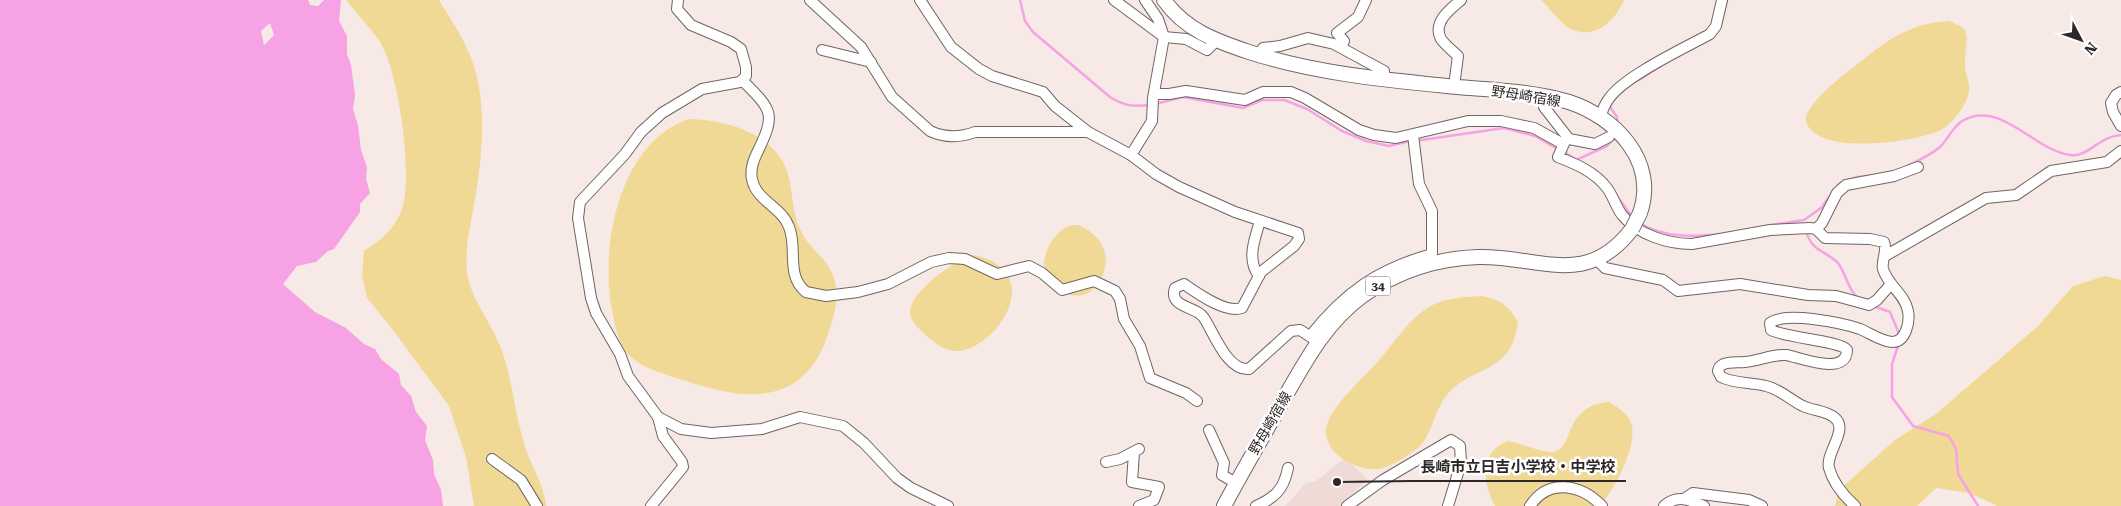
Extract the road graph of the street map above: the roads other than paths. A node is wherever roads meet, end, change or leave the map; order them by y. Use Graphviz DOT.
graph roads {
  1 [pos="678,0"];
  2 [pos="810,0"];
  3 [pos="920,0"];
  4 [pos="1114,0"];
  5 [pos="1145,0"];
  6 [pos="1164,0"];
  7 [pos="1366,0"];
  8 [pos="1461,0"];
  9 [pos="1722,0"];
  10 [pos="1164,37"];
  11 [pos="1216,41"];
  12 [pos="1341,47"];
  13 [pos="822,50"];
  14 [pos="1258,54"];
  15 [pos="871,62"];
  16 [pos="743,80"];
  17 [pos="1384,80"];
  18 [pos="1454,86"];
  19 [pos="2121,92"];
  20 [pos="1154,96"];
  21 [pos="1546,96"];
  22 [pos="1600,118"];
  23 [pos="2121,126"];
  24 [pos="1088,132"];
  25 [pos="1614,132"];
  26 [pos="1413,135"];
  27 [pos="1563,145"];
  28 [pos="2121,151"];
  29 [pos="1131,155"];
  30 [pos="1918,167"];
  31 [pos="1260,221"];
  32 [pos="1809,228"];
  33 [pos="1885,256"];
  34 [pos="1597,260"];
  35 [pos="1259,276"];
  36 [pos="1891,284"];
  37 [pos="1314,338"];
  38 [pos="1197,401"];
  39 [pos="658,417"];
  40 [pos="1209,430"];
  41 [pos="492,459"];
  42 [pos="1106,462"];
  43 [pos="1288,468"];
  44 [pos="1236,483"];
  45 [pos="933,499"];
  46 [pos="1684,499"];
  47 [pos="537,506"];
  48 [pos="651,506"];
  49 [pos="924,506"];
  50 [pos="948,506"];
  51 [pos="1139,506"];
  52 [pos="1224,506"];
  53 [pos="1256,506"];
  54 [pos="1347,506"];
  55 [pos="1448,506"];
  56 [pos="1530,506"];
  57 [pos="1602,506"];
  58 [pos="1664,506"];
  59 [pos="1704,506"];
  60 [pos="1762,506"];
  61 [pos="1855,506"];
  1 -- 16 [label="street"];
  2 -- 15 [label="street"];
  3 -- 24 [label="street"];
  4 -- 10 [label="street"];
  5 -- 10 [label="street"];
  6 -- 11 [label="main road, 野母崎宿線 / 34"];
  7 -- 12 [label="street"];
  8 -- 18 [label="street"];
  9 -- 22 [label="street"];
  10 -- 11 [label="street"];
  10 -- 20 [label="street"];
  11 -- 14 [label="main road, 野母崎宿線 / 34"];
  12 -- 14 [label="street"];
  12 -- 17 [label="street"];
  13 -- 15 [label="street"];
  14 -- 17 [label="main road, 野母崎宿線 / 34"];
  15 -- 24 [label="street"];
  16 -- 38 [label="street"];
  16 -- 39 [label="street"];
  17 -- 18 [label="main road, 野母崎宿線 / 34"];
  18 -- 21 [label="main road, 野母崎宿線 / 34"];
  19 -- 23 [label="street"];
  20 -- 26 [label="street"];
  20 -- 29 [label="street"];
  21 -- 22 [label="main road, 野母崎宿線 / 34"];
  21 -- 27 [label="street"];
  22 -- 25 [label="main road, 野母崎宿線 / 34"];
  24 -- 29 [label="street"];
  25 -- 27 [label="street"];
  25 -- 34 [label="main road, 野母崎宿線 / 34, bridge"];
  26 -- 27 [label="street"];
  26 -- 37 [label="street"];
  27 -- 32 [label="street"];
  28 -- 33 [label="street"];
  29 -- 31 [label="street"];
  30 -- 32 [label="street"];
  31 -- 35 [label="street"];
  31 -- 35 [label="street"];
  32 -- 33 [label="street"];
  33 -- 36 [label="street"];
  34 -- 36 [label="street"];
  34 -- 37 [label="main road, 野母崎宿線 / 34"];
  35 -- 37 [label="street"];
  36 -- 61 [label="street"];
  37 -- 44 [label="main road, 野母崎宿線 / 34"];
  39 -- 45 [label="street"];
  39 -- 48 [label="street"];
  40 -- 44 [label="street"];
  41 -- 47 [label="street"];
  42 -- 51 [label="street"];
  43 -- 53 [label="street"];
  44 -- 52 [label="main road, 野母崎宿線 / 34"];
  45 -- 49 [label="street"];
  45 -- 50 [label="street"];
  46 -- 58 [label="street"];
  46 -- 59 [label="street"];
  46 -- 60 [label="street"];
  54 -- 55 [label="street"];
  56 -- 57 [label="street"];
}
